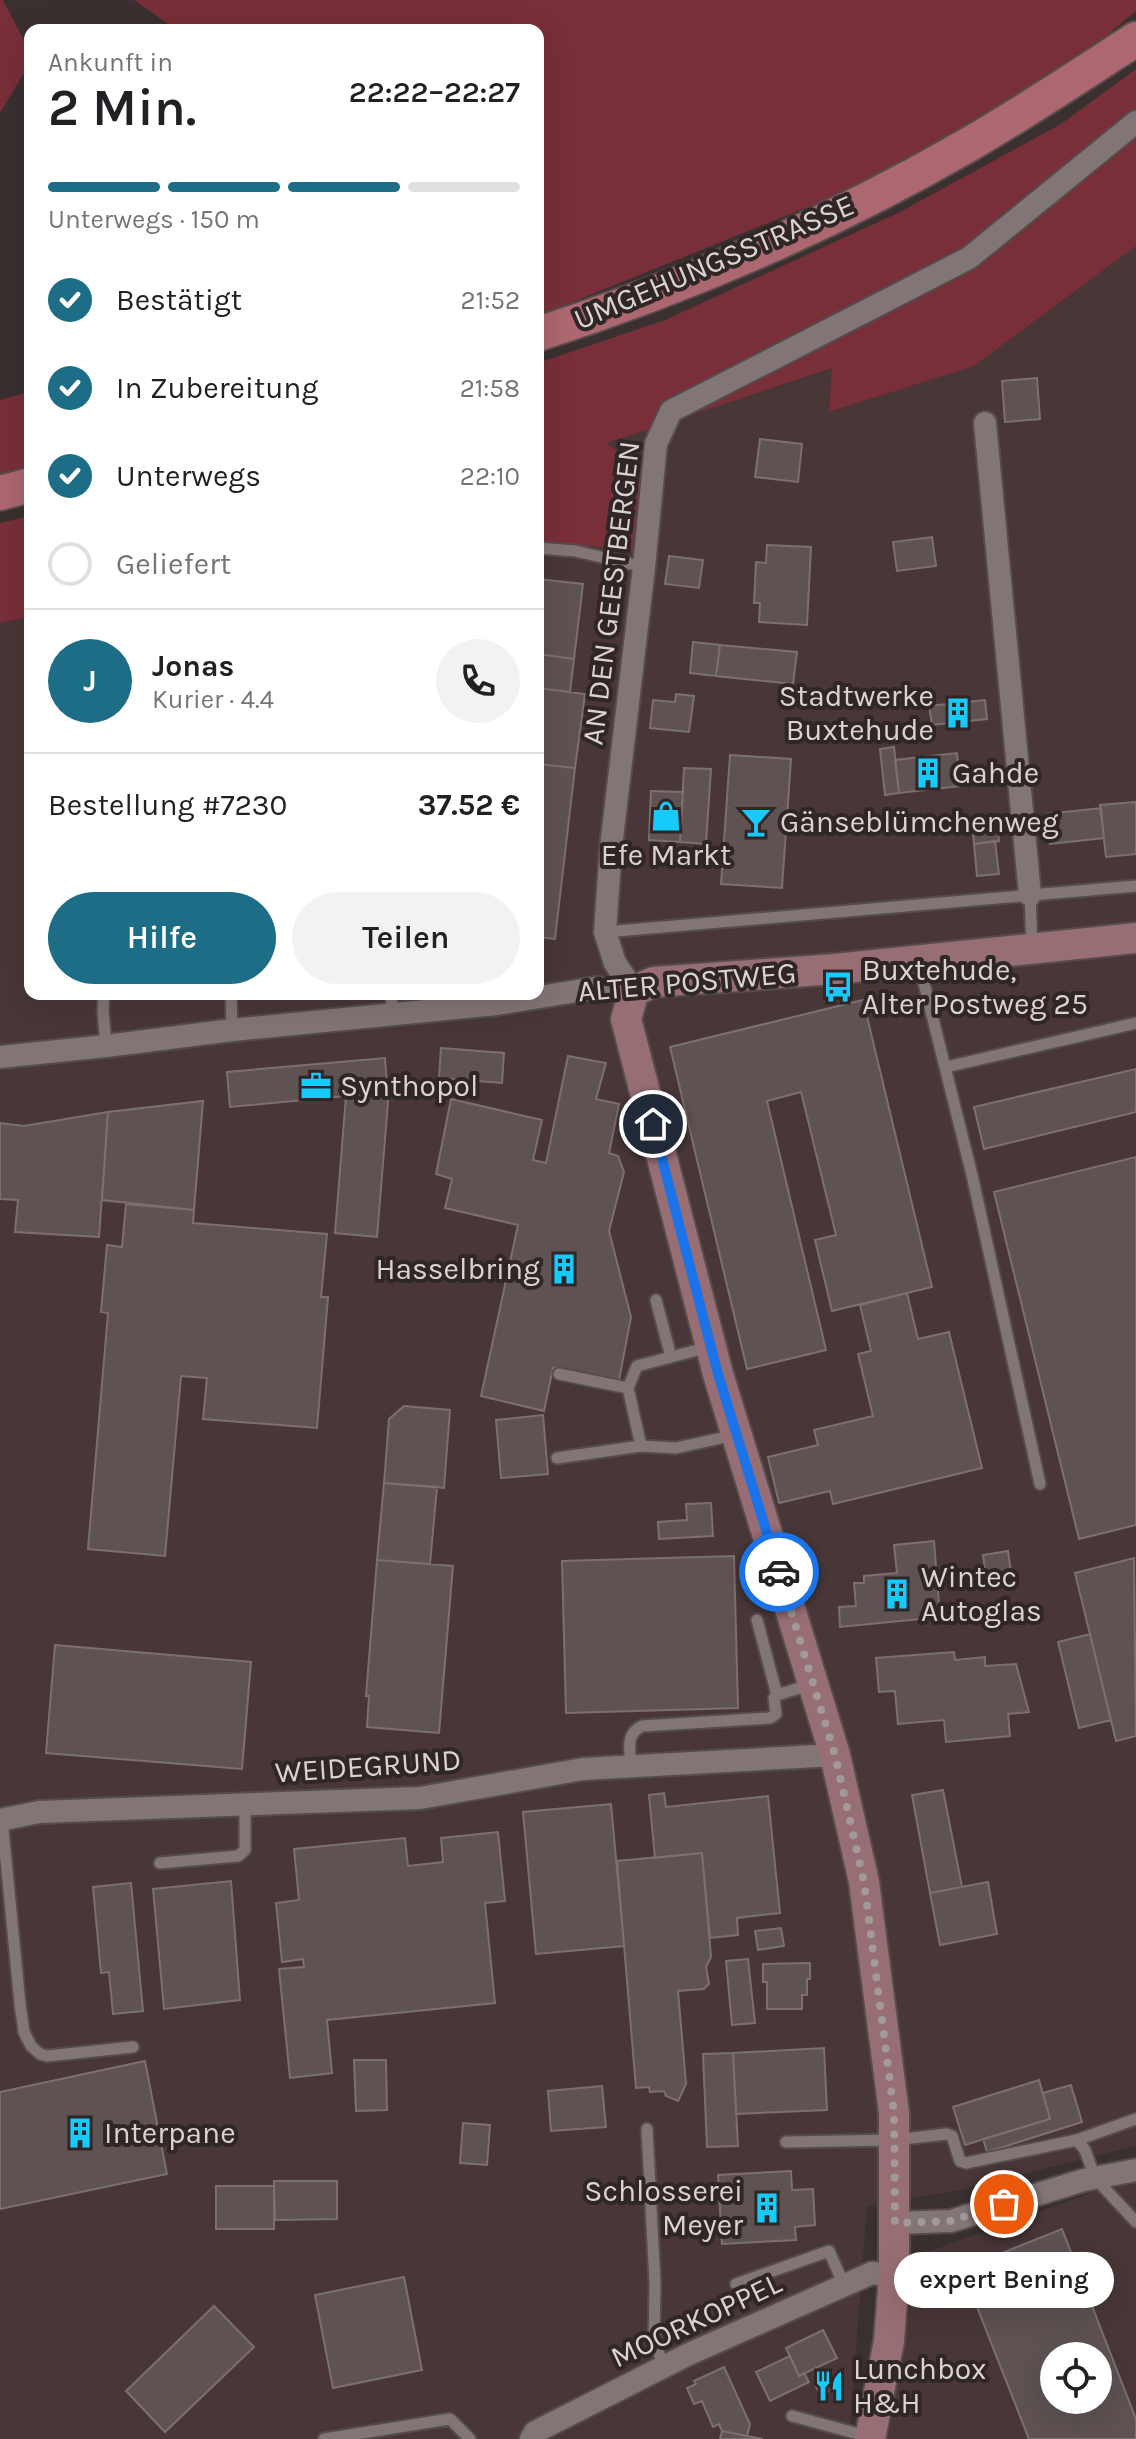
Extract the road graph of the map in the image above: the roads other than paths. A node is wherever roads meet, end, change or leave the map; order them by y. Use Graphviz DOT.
graph roads {
  1 [pos="1136,39"];
  2 [pos="1136,122"];
  3 [pos="544,332"];
  4 [pos="985,423"];
  5 [pos="24,487"];
  6 [pos="0,493"];
  7 [pos="544,548"];
  8 [pos="644,567"];
  9 [pos="1136,886"];
  10 [pos="1030,895"];
  11 [pos="605,932"];
  12 [pos="1136,938"];
  13 [pos="1032,949"];
  14 [pos="918,961"];
  15 [pos="634,991"];
  16 [pos="544,996"];
  17 [pos="104,1000"];
  18 [pos="231,1000"];
  19 [pos="522,1000"];
  20 [pos="392,1005"];
  21 [pos="1136,1023"];
  22 [pos="232,1030"];
  23 [pos="106,1046"];
  24 [pos="0,1057"];
  25 [pos="946,1067"];
  26 [pos="656,1300"];
  27 [pos="711,1347"];
  28 [pos="671,1357"];
  29 [pos="559,1374"];
  30 [pos="628,1388"];
  31 [pos="736,1434"];
  32 [pos="641,1446"];
  33 [pos="557,1458"];
  34 [pos="1040,1484"];
  35 [pos="757,1620"];
  36 [pos="813,1684"];
  37 [pos="777,1695"];
  38 [pos="835,1755"];
  39 [pos="631,1766"];
  40 [pos="245,1804"];
  41 [pos="1,1820"];
  42 [pos="160,1863"];
  43 [pos="133,2047"];
  44 [pos="1136,2119"];
  45 [pos="647,2129"];
  46 [pos="894,2140"];
  47 [pos="1077,2140"];
  48 [pos="786,2142"];
  49 [pos="1136,2170"];
  50 [pos="1095,2178"];
  51 [pos="1136,2222"];
  52 [pos="895,2223"];
  53 [pos="894,2276"];
  54 [pos="736,2284"];
  55 [pos="844,2285"];
  56 [pos="664,2366"];
  57 [pos="792,2416"];
  58 [pos="870,2438"];
  59 [pos="324,2439"];
  60 [pos="470,2439"];
  61 [pos="531,2439"];
  1 -- 3 [label="main road, UMGEHUNGSSTRASSE"];
  2 -- 8 [label="street, AN DEN GEESTBERGEN"];
  4 -- 10 [label="street"];
  5 -- 6 [label="main road"];
  7 -- 8 [label="lane"];
  8 -- 11 [label="street, AN DEN GEESTBERGEN"];
  9 -- 10 [label="lane"];
  10 -- 11 [label="lane"];
  10 -- 13 [label="lane"];
  11 -- 15 [label="street, AN DEN GEESTBERGEN"];
  12 -- 13 [label="street, ALTER POSTWEG"];
  13 -- 14 [label="street, ALTER POSTWEG"];
  14 -- 15 [label="street, ALTER POSTWEG"];
  14 -- 25 [label="lane"];
  15 -- 16 [label="street, ALTER POSTWEG"];
  15 -- 27 [label="street"];
  17 -- 23 [label="lane"];
  18 -- 22 [label="lane"];
  19 -- 20 [label="street, ALTER POSTWEG"];
  20 -- 22 [label="street, ALTER POSTWEG"];
  21 -- 25 [label="lane"];
  22 -- 23 [label="street, ALTER POSTWEG"];
  23 -- 24 [label="street, ALTER POSTWEG"];
  25 -- 34 [label="lane"];
  26 -- 28 [label="lane"];
  27 -- 28 [label="lane"];
  27 -- 31 [label="street"];
  28 -- 30 [label="lane"];
  29 -- 30 [label="lane"];
  30 -- 32 [label="lane"];
  31 -- 32 [label="lane"];
  31 -- 36 [label="street"];
  32 -- 33 [label="lane"];
  35 -- 37 [label="lane"];
  36 -- 37 [label="lane"];
  36 -- 38 [label="street"];
  37 -- 39 [label="lane"];
  38 -- 39 [label="street, WEIDEGRUND"];
  38 -- 46 [label="street"];
  39 -- 40 [label="street, WEIDEGRUND"];
  40 -- 41 [label="street, WEIDEGRUND"];
  40 -- 42 [label="lane"];
  41 -- 43 [label="lane"];
  44 -- 47 [label="lane"];
  45 -- 56 [label="lane"];
  46 -- 47 [label="lane"];
  46 -- 48 [label="lane"];
  46 -- 52 [label="street"];
  47 -- 50 [label="lane"];
  49 -- 50 [label="street"];
  50 -- 51 [label="lane"];
  50 -- 52 [label="street"];
  52 -- 53 [label="street"];
  53 -- 55 [label="street, MOORKOPPEL"];
  53 -- 58 [label="street"];
  54 -- 55 [label="lane"];
  55 -- 56 [label="street, MOORKOPPEL"];
  56 -- 61 [label="street, MOORKOPPEL"];
  57 -- 58 [label="lane"];
  59 -- 60 [label="lane"];
}
